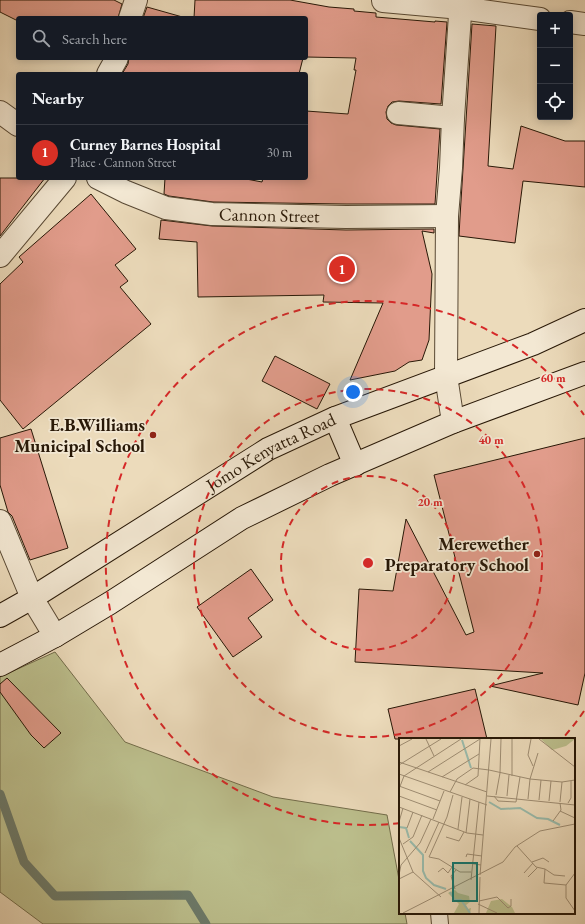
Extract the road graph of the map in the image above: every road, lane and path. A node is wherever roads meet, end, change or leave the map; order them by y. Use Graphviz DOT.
graph roads {
  1 [pos="136,0"];
  2 [pos="383,1"];
  3 [pos="461,4"];
  4 [pos="131,16"];
  5 [pos="537,17"];
  6 [pos="573,22"];
  7 [pos="585,24"];
  8 [pos="116,60"];
  9 [pos="109,72"];
  10 [pos="0,112"];
  11 [pos="398,113"];
  12 [pos="453,118"];
  13 [pos="16,124"];
  14 [pos="62,180"];
  15 [pos="102,180"];
  16 [pos="447,216"];
  17 [pos="0,256"];
  18 [pos="585,320"];
  19 [pos="446,376"];
  20 [pos="582,377"];
  21 [pos="335,418"];
  22 [pos="453,422"];
  23 [pos="355,465"];
  24 [pos="0,520"];
  25 [pos="32,598"];
  26 [pos="0,616"];
  27 [pos="56,636"];
  28 [pos="0,665"];
  29 [pos="439,914"];
  30 [pos="440,924"];
  1 -- 4 [label="main road"];
  2 -- 3 [label="main road"];
  3 -- 5 [label="main road"];
  3 -- 12 [label="main road"];
  6 -- 7 [label="main road"];
  8 -- 9 [label="main road"];
  10 -- 13 [label="main road"];
  11 -- 12 [label="main road"];
  12 -- 16 [label="main road"];
  14 -- 17 [label="main road"];
  15 -- 16 [label="main road, Cannon Street"];
  16 -- 19 [label="main road"];
  18 -- 19 [label="main road, Jomo Kenyatta Road"];
  19 -- 21 [label="main road, Jomo Kenyatta Road"];
  19 -- 22 [label="main road"];
  20 -- 22 [label="main road"];
  21 -- 23 [label="main road"];
  21 -- 25 [label="main road, Jomo Kenyatta Road"];
  22 -- 23 [label="main road"];
  23 -- 27 [label="main road"];
  24 -- 25 [label="main road"];
  25 -- 26 [label="main road, Jomo Kenyatta Road"];
  25 -- 27 [label="main road"];
  27 -- 28 [label="main road"];
  29 -- 30 [label="lane"];
}
